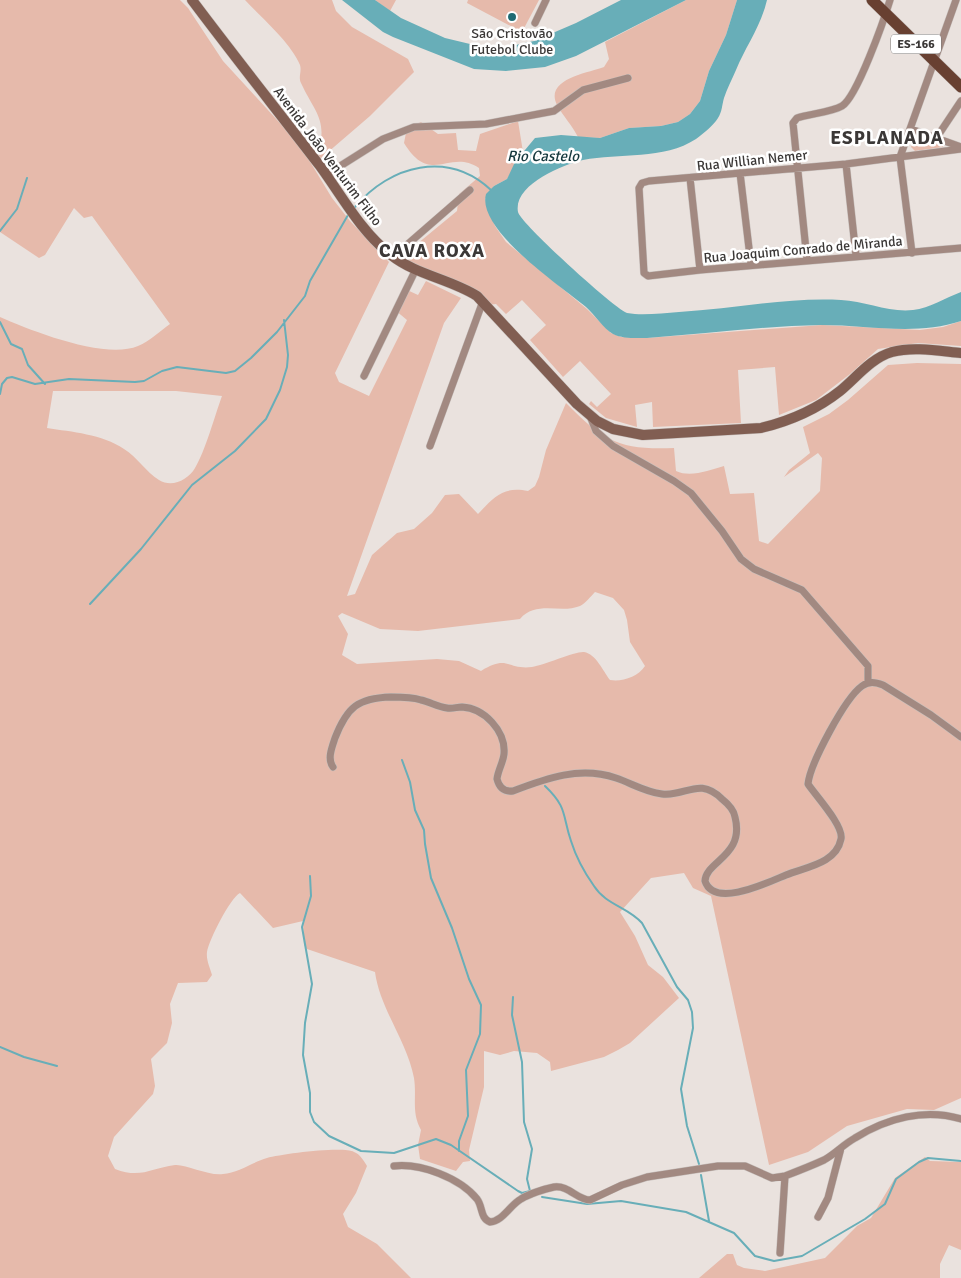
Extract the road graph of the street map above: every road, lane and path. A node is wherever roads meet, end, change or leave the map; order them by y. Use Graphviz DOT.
graph roads {
  1 [pos="192,0"];
  2 [pos="546,0"];
  3 [pos="872,0"];
  4 [pos="890,0"];
  5 [pos="956,0"];
  6 [pos="886,14"];
  7 [pos="535,23"];
  8 [pos="936,62"];
  9 [pos="628,78"];
  10 [pos="961,87"];
  11 [pos="961,101"];
  12 [pos="912,129"];
  13 [pos="938,137"];
  14 [pos="961,148"];
  15 [pos="900,158"];
  16 [pos="846,164"];
  17 [pos="796,168"];
  18 [pos="740,174"];
  19 [pos="326,175"];
  20 [pos="690,178"];
  21 [pos="470,190"];
  22 [pos="961,248"];
  23 [pos="912,253"];
  24 [pos="856,256"];
  25 [pos="393,257"];
  26 [pos="807,260"];
  27 [pos="750,265"];
  28 [pos="416,269"];
  29 [pos="700,270"];
  30 [pos="648,276"];
  31 [pos="483,301"];
  32 [pos="961,353"];
  33 [pos="364,376"];
  34 [pos="590,416"];
  35 [pos="430,446"];
  36 [pos="868,682"];
  37 [pos="961,737"];
  38 [pos="334,767"];
  39 [pos="961,1119"];
  40 [pos="841,1148"];
  41 [pos="394,1166"];
  42 [pos="785,1176"];
  43 [pos="818,1218"];
  44 [pos="780,1253"];
  1 -- 19 [label="street, Avenida João Venturim Filho"];
  2 -- 7 [label="street"];
  3 -- 6 [label="main road, ES-166"];
  4 -- 6 [label="street"];
  5 -- 8 [label="street"];
  6 -- 8 [label="main road, ES-166"];
  6 -- 17 [label="street"];
  8 -- 10 [label="main road, ES-166"];
  8 -- 12 [label="street"];
  9 -- 19 [label="street"];
  11 -- 13 [label="street"];
  12 -- 13 [label="street"];
  12 -- 15 [label="street"];
  13 -- 14 [label="street"];
  14 -- 15 [label="street, Rua Willian Nemer"];
  15 -- 16 [label="street, Rua Willian Nemer"];
  15 -- 23 [label="street"];
  16 -- 17 [label="street, Rua Willian Nemer"];
  16 -- 24 [label="street"];
  17 -- 18 [label="street, Rua Willian Nemer"];
  17 -- 26 [label="street"];
  18 -- 20 [label="street, Rua Willian Nemer"];
  18 -- 27 [label="street"];
  19 -- 25 [label="street, Avenida João Venturim Filho"];
  20 -- 29 [label="street"];
  20 -- 30 [label="street, Rua Willian Nemer"];
  21 -- 25 [label="street"];
  22 -- 23 [label="street, Rua Joaquim Conrado de Miranda"];
  23 -- 24 [label="street, Rua Joaquim Conrado de Miranda"];
  24 -- 26 [label="street, Rua Joaquim Conrado de Miranda"];
  25 -- 28 [label="street, Avenida João Venturim Filho"];
  26 -- 27 [label="street, Rua Joaquim Conrado de Miranda"];
  27 -- 29 [label="street, Rua Joaquim Conrado de Miranda"];
  28 -- 31 [label="street, Avenida João Venturim Filho"];
  28 -- 33 [label="street"];
  29 -- 30 [label="street, Rua Joaquim Conrado de Miranda"];
  31 -- 34 [label="street, Avenida João Venturim Filho"];
  31 -- 35 [label="street"];
  32 -- 34 [label="street, Avenida João Venturim Filho"];
  34 -- 36 [label="street"];
  36 -- 37 [label="street"];
  36 -- 38 [label="street"];
  39 -- 40 [label="street"];
  40 -- 42 [label="street"];
  40 -- 43 [label="street"];
  41 -- 42 [label="street"];
  42 -- 44 [label="street"];
}
